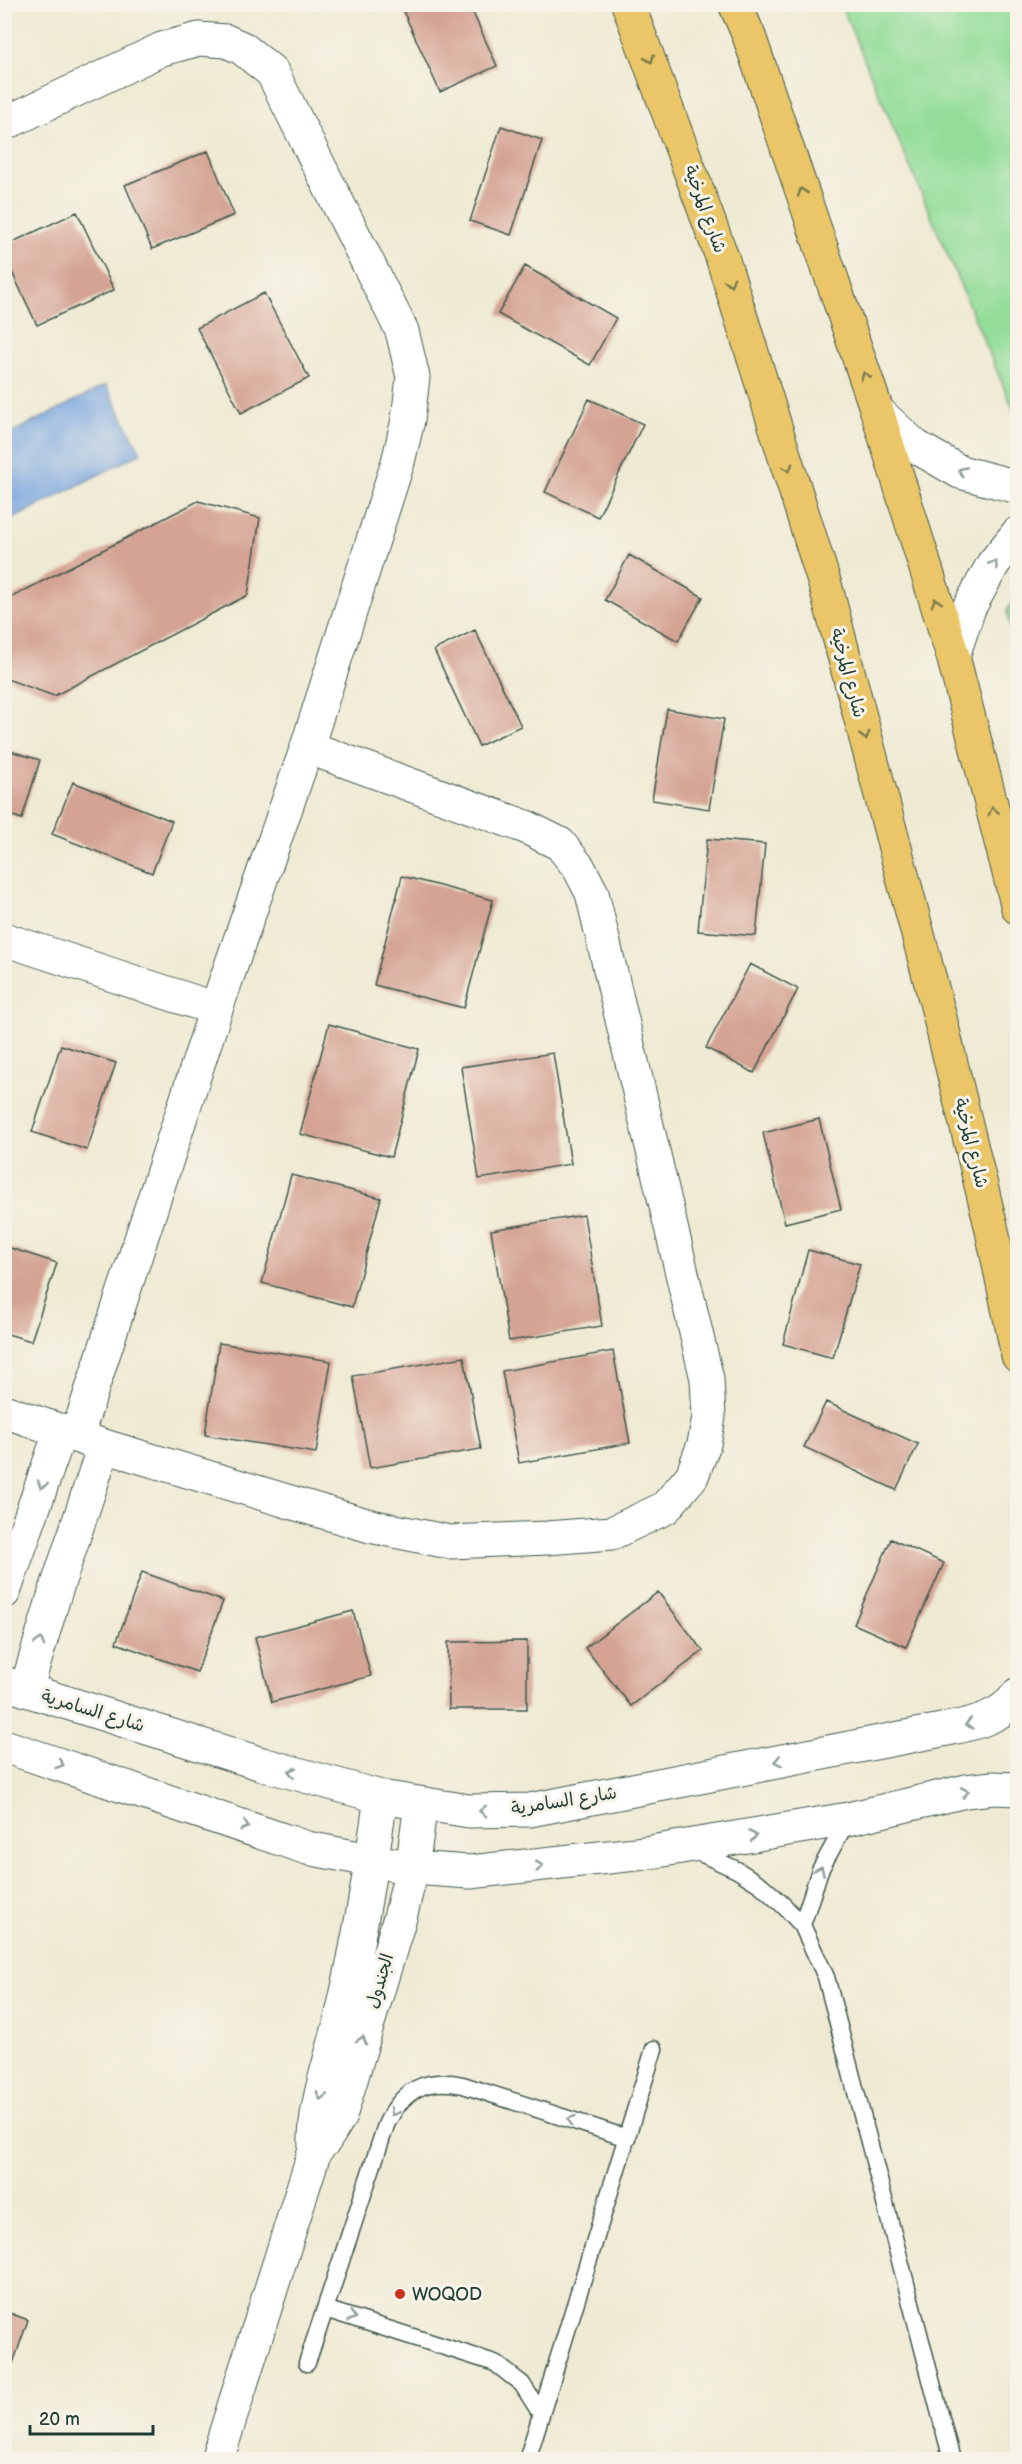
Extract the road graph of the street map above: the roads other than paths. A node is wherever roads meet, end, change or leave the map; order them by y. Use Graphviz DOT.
graph roads {
  1 [pos="628,4"];
  2 [pos="735,4"];
  3 [pos="4,124"];
  4 [pos="877,411"];
  5 [pos="1017,487"];
  6 [pos="1017,532"];
  7 [pos="953,656"];
  8 [pos="307,747"];
  9 [pos="1017,908"];
  10 [pos="4,939"];
  11 [pos="216,1009"];
  12 [pos="1017,1356"];
  13 [pos="4,1411"];
  14 [pos="81,1437"];
  15 [pos="4,1592"];
  16 [pos="15,1687"];
  17 [pos="1017,1694"];
  18 [pos="4,1746"];
  19 [pos="1017,1789"];
  20 [pos="381,1797"];
  21 [pos="421,1804"];
  22 [pos="848,1820"];
  23 [pos="685,1846"];
  24 [pos="372,1860"];
  25 [pos="412,1868"];
  26 [pos="802,1925"];
  27 [pos="654,2049"];
  28 [pos="627,2138"];
  29 [pos="315,2150"];
  30 [pos="325,2309"];
  31 [pos="307,2363"];
  32 [pos="541,2414"];
  33 [pos="217,2460"];
  34 [pos="527,2460"];
  35 [pos="952,2460"];
  1 -- 12 [label="highway, شارع المرخية, one-way"];
  4 -- 2 [label="highway, one-way"];
  3 -- 8 [label="street"];
  5 -- 4 [label="street, one-way"];
  7 -- 4 [label="highway, one-way"];
  7 -- 6 [label="street, one-way"];
  9 -- 7 [label="highway, one-way"];
  8 -- 11 [label="street"];
  8 -- 14 [label="street"];
  10 -- 11 [label="street"];
  11 -- 14 [label="street"];
  13 -- 14 [label="street"];
  14 -- 15 [label="street, one-way"];
  16 -- 14 [label="street, one-way"];
  20 -- 16 [label="street, شارع السامرية, one-way"];
  17 -- 21 [label="street, شارع السامرية, one-way"];
  18 -- 24 [label="street, one-way"];
  22 -- 19 [label="street, one-way"];
  20 -- 21 [label="street, شارع السامرية"];
  20 -- 24 [label="street, الجندول"];
  21 -- 25 [label="street, الجندول"];
  23 -- 22 [label="street, one-way"];
  26 -- 22 [label="lane, one-way"];
  25 -- 23 [label="street, one-way"];
  23 -- 26 [label="lane"];
  24 -- 25 [label="street"];
  24 -- 29 [label="street, الجندول, one-way"];
  29 -- 25 [label="street, الجندول, one-way"];
  26 -- 35 [label="lane"];
  27 -- 28 [label="lane"];
  28 -- 30 [label="lane, one-way"];
  28 -- 32 [label="lane"];
  29 -- 33 [label="street, الجندول"];
  30 -- 31 [label="lane"];
  30 -- 32 [label="lane, one-way"];
  32 -- 34 [label="lane"];
}
